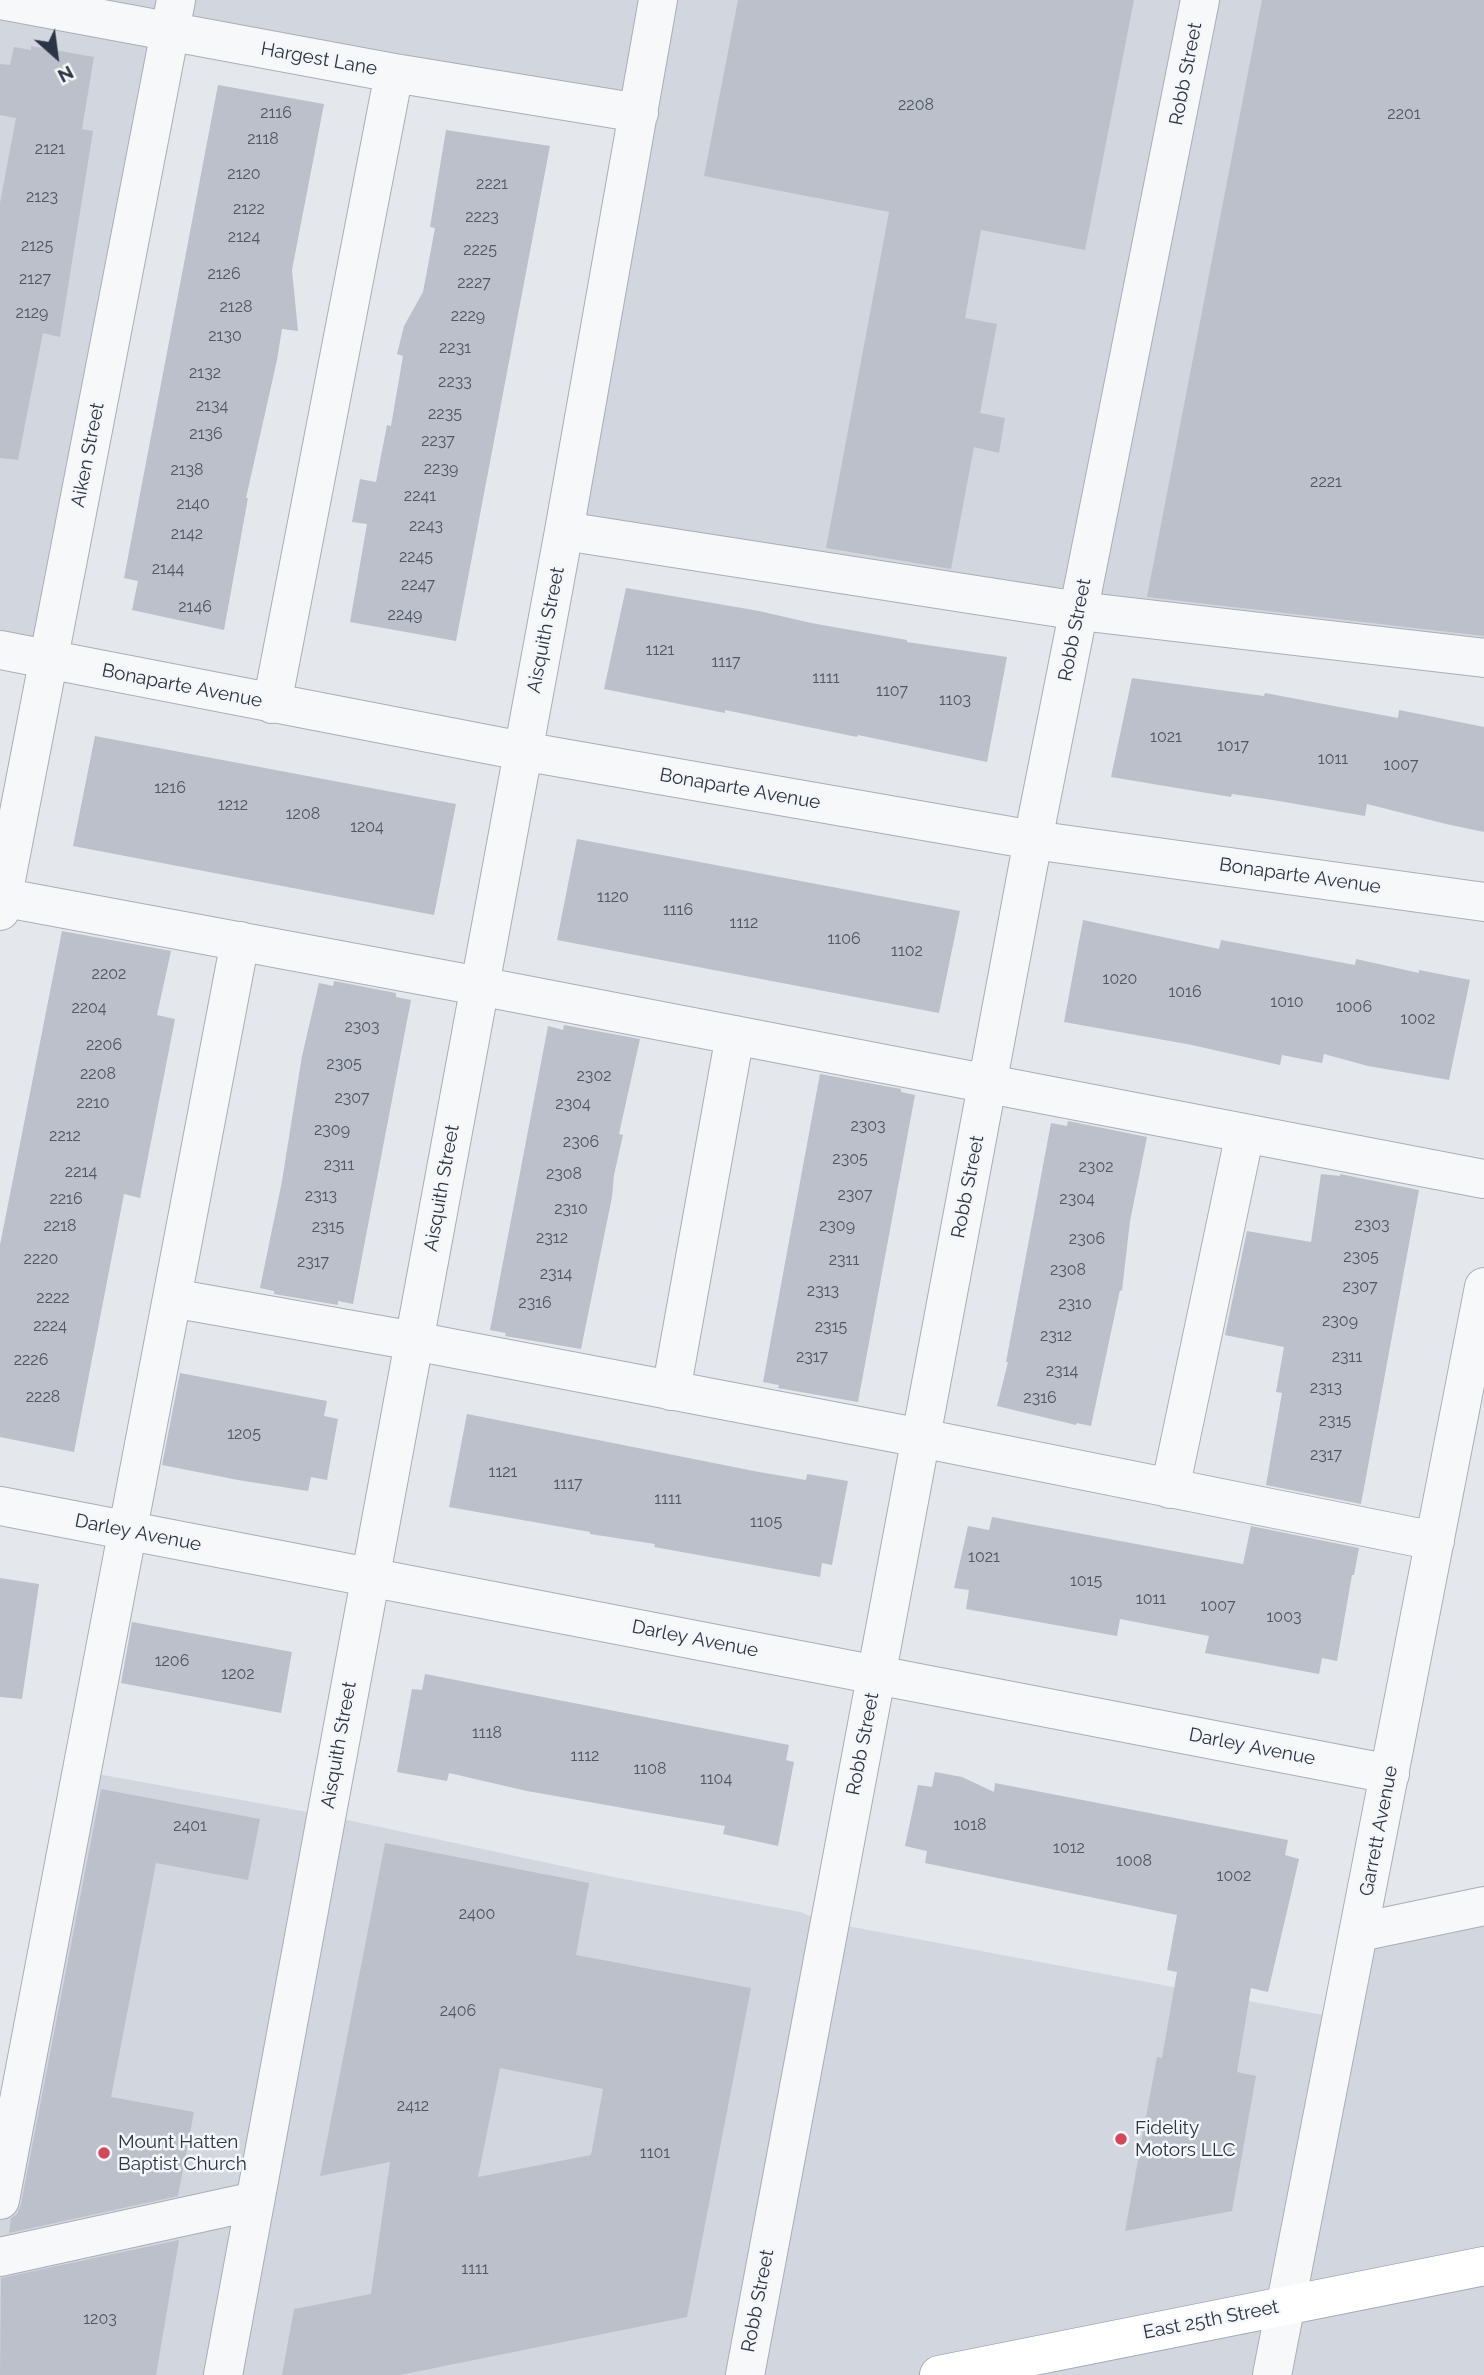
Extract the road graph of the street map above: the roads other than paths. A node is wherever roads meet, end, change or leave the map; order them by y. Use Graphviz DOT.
graph roads {
  1 [pos="0,0"];
  2 [pos="659,0"];
  3 [pos="1200,0"];
  4 [pos="173,16"];
  5 [pos="394,73"];
  6 [pos="639,113"];
  7 [pos="565,531"];
  8 [pos="1079,611"];
  9 [pos="0,650"];
  10 [pos="1484,658"];
  11 [pos="49,659"];
  12 [pos="272,704"];
  13 [pos="523,751"];
  14 [pos="1033,840"];
  15 [pos="1,901"];
  16 [pos="1484,902"];
  17 [pos="240,941"];
  18 [pos="479,986"];
  19 [pos="735,1035"];
  20 [pos="988,1084"];
  21 [pos="1245,1133"];
  22 [pos="1484,1179"];
  23 [pos="1484,1287"];
  24 [pos="172,1298"];
  25 [pos="414,1341"];
  26 [pos="671,1391"];
  27 [pos="921,1438"];
  28 [pos="1170,1489"];
  29 [pos="0,1506"];
  30 [pos="127,1531"];
  31 [pos="1435,1541"];
  32 [pos="370,1577"];
  33 [pos="876,1674"];
  34 [pos="1390,1773"];
  35 [pos="1484,1906"];
  36 [pos="1360,1932"];
  37 [pos="0,2200"];
  38 [pos="255,2201"];
  39 [pos="0,2257"];
  40 [pos="1484,2266"];
  41 [pos="1286,2305"];
  42 [pos="223,2375"];
  43 [pos="744,2375"];
  44 [pos="939,2375"];
  45 [pos="1272,2375"];
  1 -- 4 [label="street, Hargest Lane"];
  2 -- 6 [label="street, Aisquith Street"];
  3 -- 8 [label="street, Robb Street"];
  4 -- 5 [label="street, Hargest Lane"];
  4 -- 11 [label="street, Aiken Street"];
  5 -- 6 [label="street, Hargest Lane"];
  5 -- 12 [label="street"];
  6 -- 7 [label="street, Aisquith Street"];
  7 -- 8 [label="street"];
  7 -- 13 [label="street, Aisquith Street"];
  8 -- 10 [label="street"];
  8 -- 14 [label="street, Robb Street"];
  9 -- 11 [label="street, Bonaparte Avenue"];
  11 -- 12 [label="street, Bonaparte Avenue"];
  11 -- 15 [label="street, Aiken Street"];
  12 -- 13 [label="street, Bonaparte Avenue"];
  13 -- 14 [label="street, Bonaparte Avenue"];
  13 -- 18 [label="street, Aisquith Street"];
  14 -- 16 [label="street, Bonaparte Avenue"];
  14 -- 20 [label="street, Robb Street"];
  15 -- 17 [label="street"];
  17 -- 18 [label="street"];
  17 -- 24 [label="street"];
  18 -- 19 [label="street"];
  18 -- 25 [label="street, Aisquith Street"];
  19 -- 20 [label="street"];
  19 -- 26 [label="street"];
  20 -- 21 [label="street"];
  20 -- 27 [label="street, Robb Street"];
  21 -- 22 [label="street"];
  21 -- 28 [label="street"];
  23 -- 31 [label="street, Garrett Avenue"];
  24 -- 25 [label="street"];
  24 -- 30 [label="street"];
  25 -- 26 [label="street"];
  25 -- 32 [label="street, Aisquith Street"];
  26 -- 27 [label="street"];
  27 -- 28 [label="street"];
  27 -- 33 [label="street, Robb Street"];
  28 -- 31 [label="street"];
  29 -- 30 [label="street, Darley Avenue"];
  30 -- 32 [label="street, Darley Avenue"];
  30 -- 37 [label="street"];
  31 -- 34 [label="street, Garrett Avenue"];
  32 -- 33 [label="street, Darley Avenue"];
  32 -- 38 [label="street, Aisquith Street"];
  33 -- 34 [label="street, Darley Avenue"];
  33 -- 43 [label="street, Robb Street"];
  34 -- 36 [label="street, Garrett Avenue"];
  35 -- 36 [label="street"];
  36 -- 41 [label="street, Garrett Avenue"];
  38 -- 39 [label="street"];
  38 -- 42 [label="street, Aisquith Street"];
  40 -- 41 [label="main road, East 25th Street"];
  41 -- 44 [label="main road, East 25th Street"];
  41 -- 45 [label="street, Garrett Avenue"];
}
